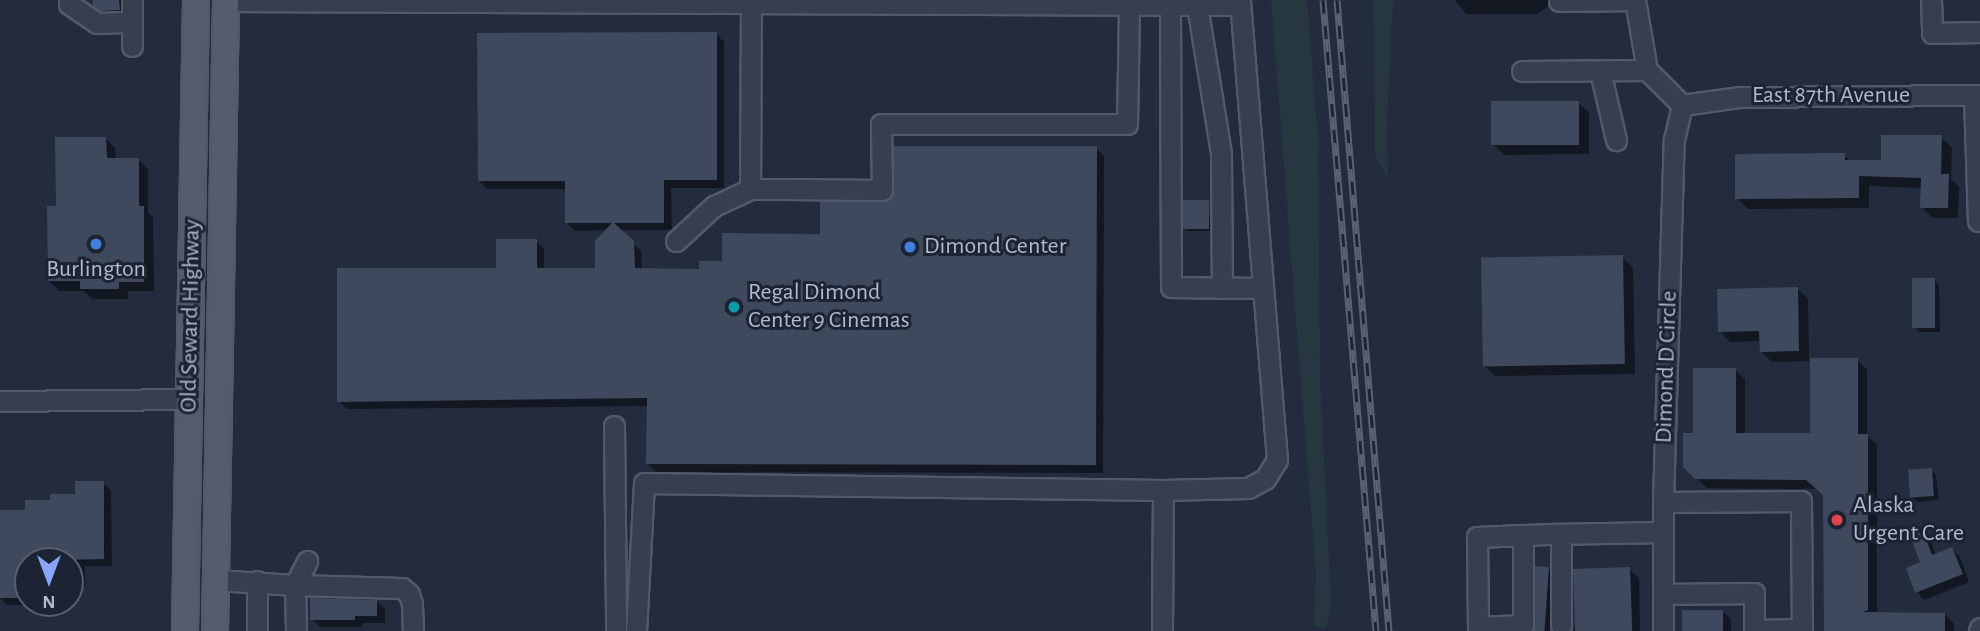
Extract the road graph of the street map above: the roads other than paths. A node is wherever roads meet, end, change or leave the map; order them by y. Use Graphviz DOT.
graph roads {
  1 [pos="69,0"];
  2 [pos="132,0"];
  3 [pos="196,0"];
  4 [pos="1635,0"];
  5 [pos="1931,0"];
  6 [pos="226,1"];
  7 [pos="302,1"];
  8 [pos="396,1"];
  9 [pos="1559,1"];
  10 [pos="1240,2"];
  11 [pos="751,3"];
  12 [pos="1129,4"];
  13 [pos="1170,4"];
  14 [pos="1197,5"];
  15 [pos="132,22"];
  16 [pos="1980,33"];
  17 [pos="132,46"];
  18 [pos="195,67"];
  19 [pos="1522,71"];
  20 [pos="1600,71"];
  21 [pos="1647,71"];
  22 [pos="1977,95"];
  23 [pos="1682,105"];
  24 [pos="1616,139"];
  25 [pos="750,189"];
  26 [pos="222,220"];
  27 [pos="1978,221"];
  28 [pos="676,241"];
  29 [pos="1222,288"];
  30 [pos="1263,289"];
  31 [pos="190,399"];
  32 [pos="0,401"];
  33 [pos="614,426"];
  34 [pos="1163,490"];
  35 [pos="1663,502"];
  36 [pos="1663,532"];
  37 [pos="1560,534"];
  38 [pos="1523,535"];
  39 [pos="307,561"];
  40 [pos="216,580"];
  41 [pos="257,581"];
  42 [pos="295,585"];
  43 [pos="1663,594"];
  44 [pos="1561,626"];
  45 [pos="185,631"];
  46 [pos="215,631"];
  47 [pos="257,631"];
  48 [pos="296,631"];
  49 [pos="413,631"];
  50 [pos="616,631"];
  51 [pos="636,631"];
  52 [pos="1163,631"];
  53 [pos="1663,631"];
  1 -- 15 [label="street"];
  2 -- 15 [label="street"];
  3 -- 18 [label="main road, Old Seward Highway"];
  4 -- 9 [label="street"];
  4 -- 21 [label="street"];
  5 -- 16 [label="street"];
  6 -- 7 [label="street"];
  6 -- 26 [label="main road, Old Seward Highway"];
  7 -- 8 [label="street"];
  8 -- 11 [label="street"];
  10 -- 14 [label="street"];
  10 -- 30 [label="street"];
  11 -- 12 [label="street"];
  11 -- 25 [label="street"];
  12 -- 13 [label="street"];
  12 -- 25 [label="street"];
  13 -- 14 [label="street"];
  13 -- 29 [label="street"];
  14 -- 29 [label="street"];
  15 -- 17 [label="street"];
  18 -- 26 [label="main road"];
  18 -- 31 [label="main road, Old Seward Highway"];
  19 -- 20 [label="street"];
  20 -- 21 [label="street"];
  20 -- 24 [label="street"];
  21 -- 23 [label="street"];
  22 -- 23 [label="street, East 87th Avenue"];
  22 -- 27 [label="street"];
  23 -- 35 [label="street, Dimond D Circle"];
  25 -- 28 [label="street"];
  26 -- 40 [label="main road, Old Seward Highway"];
  29 -- 30 [label="street"];
  30 -- 34 [label="street"];
  31 -- 32 [label="street"];
  31 -- 45 [label="main road, Old Seward Highway"];
  33 -- 50 [label="street"];
  34 -- 51 [label="street"];
  34 -- 52 [label="street"];
  35 -- 36 [label="street, Dimond D Circle"];
  35 -- 43 [label="street"];
  36 -- 37 [label="street"];
  36 -- 43 [label="street, Dimond D Circle"];
  37 -- 38 [label="street"];
  37 -- 44 [label="street"];
  38 -- 38 [label="street"];
  39 -- 42 [label="street"];
  40 -- 41 [label="street"];
  40 -- 46 [label="main road, Old Seward Highway"];
  41 -- 42 [label="street"];
  41 -- 47 [label="street"];
  42 -- 48 [label="street"];
  42 -- 49 [label="street"];
  43 -- 53 [label="street, Dimond D Circle"];
}
